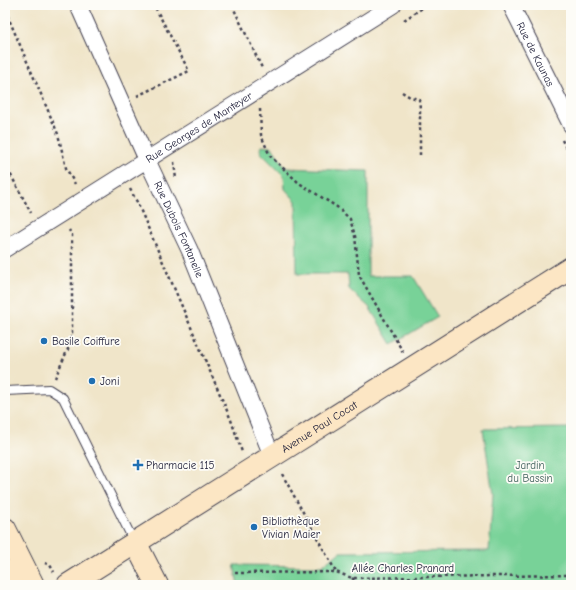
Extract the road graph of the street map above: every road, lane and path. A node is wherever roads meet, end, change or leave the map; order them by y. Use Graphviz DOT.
graph roads {
  1 [pos="9,5"];
  2 [pos="78,5"];
  3 [pos="232,5"];
  4 [pos="393,5"];
  5 [pos="511,5"];
  6 [pos="5,6"];
  7 [pos="156,9"];
  8 [pos="5,10"];
  9 [pos="269,83"];
  10 [pos="402,92"];
  11 [pos="137,96"];
  12 [pos="571,125"];
  13 [pos="420,155"];
  14 [pos="147,160"];
  15 [pos="5,164"];
  16 [pos="122,176"];
  17 [pos="75,184"];
  18 [pos="40,227"];
  19 [pos="68,229"];
  20 [pos="5,249"];
  21 [pos="571,268"];
  22 [pos="413,368"];
  23 [pos="49,389"];
  24 [pos="5,391"];
  25 [pos="242,452"];
  26 [pos="272,456"];
  27 [pos="5,529"];
  28 [pos="136,544"];
  29 [pos="5,571"];
  30 [pos="336,572"];
  31 [pos="235,573"];
  32 [pos="571,575"];
  33 [pos="352,578"];
  34 [pos="12,585"];
  35 [pos="33,585"];
  36 [pos="68,585"];
  37 [pos="157,585"];
  38 [pos="360,585"];
  1 -- 6 [label="path"];
  2 -- 14 [label="street, Rue Dubois Fontanelle"];
  3 -- 9 [label="path"];
  4 -- 9 [label="street, Rue Georges de Manteyer"];
  5 -- 12 [label="street, Rue de Kaunas"];
  7 -- 11 [label="path"];
  8 -- 17 [label="path"];
  9 -- 14 [label="street, Rue Georges de Manteyer"];
  9 -- 22 [label="path"];
  10 -- 13 [label="path"];
  14 -- 16 [label="street, Rue Georges de Manteyer"];
  14 -- 26 [label="street, Rue Dubois Fontanelle"];
  15 -- 18 [label="path"];
  16 -- 18 [label="street, Rue Georges de Manteyer"];
  16 -- 25 [label="path"];
  18 -- 20 [label="street, Rue Georges de Manteyer"];
  19 -- 23 [label="path"];
  21 -- 22 [label="street, Avenue Paul Cocat"];
  22 -- 26 [label="street, Avenue Paul Cocat"];
  23 -- 24 [label="lane"];
  23 -- 28 [label="lane"];
  26 -- 28 [label="street, Avenue Paul Cocat"];
  26 -- 30 [label="path"];
  27 -- 35 [label="street"];
  28 -- 36 [label="street, Avenue Paul Cocat"];
  28 -- 37 [label="street"];
  29 -- 34 [label="street"];
  30 -- 31 [label="path, Allée Charles Pranard"];
  30 -- 33 [label="path, Allée Charles Pranard"];
  32 -- 33 [label="path, Allée Charles Pranard"];
  33 -- 38 [label="path"];
}
